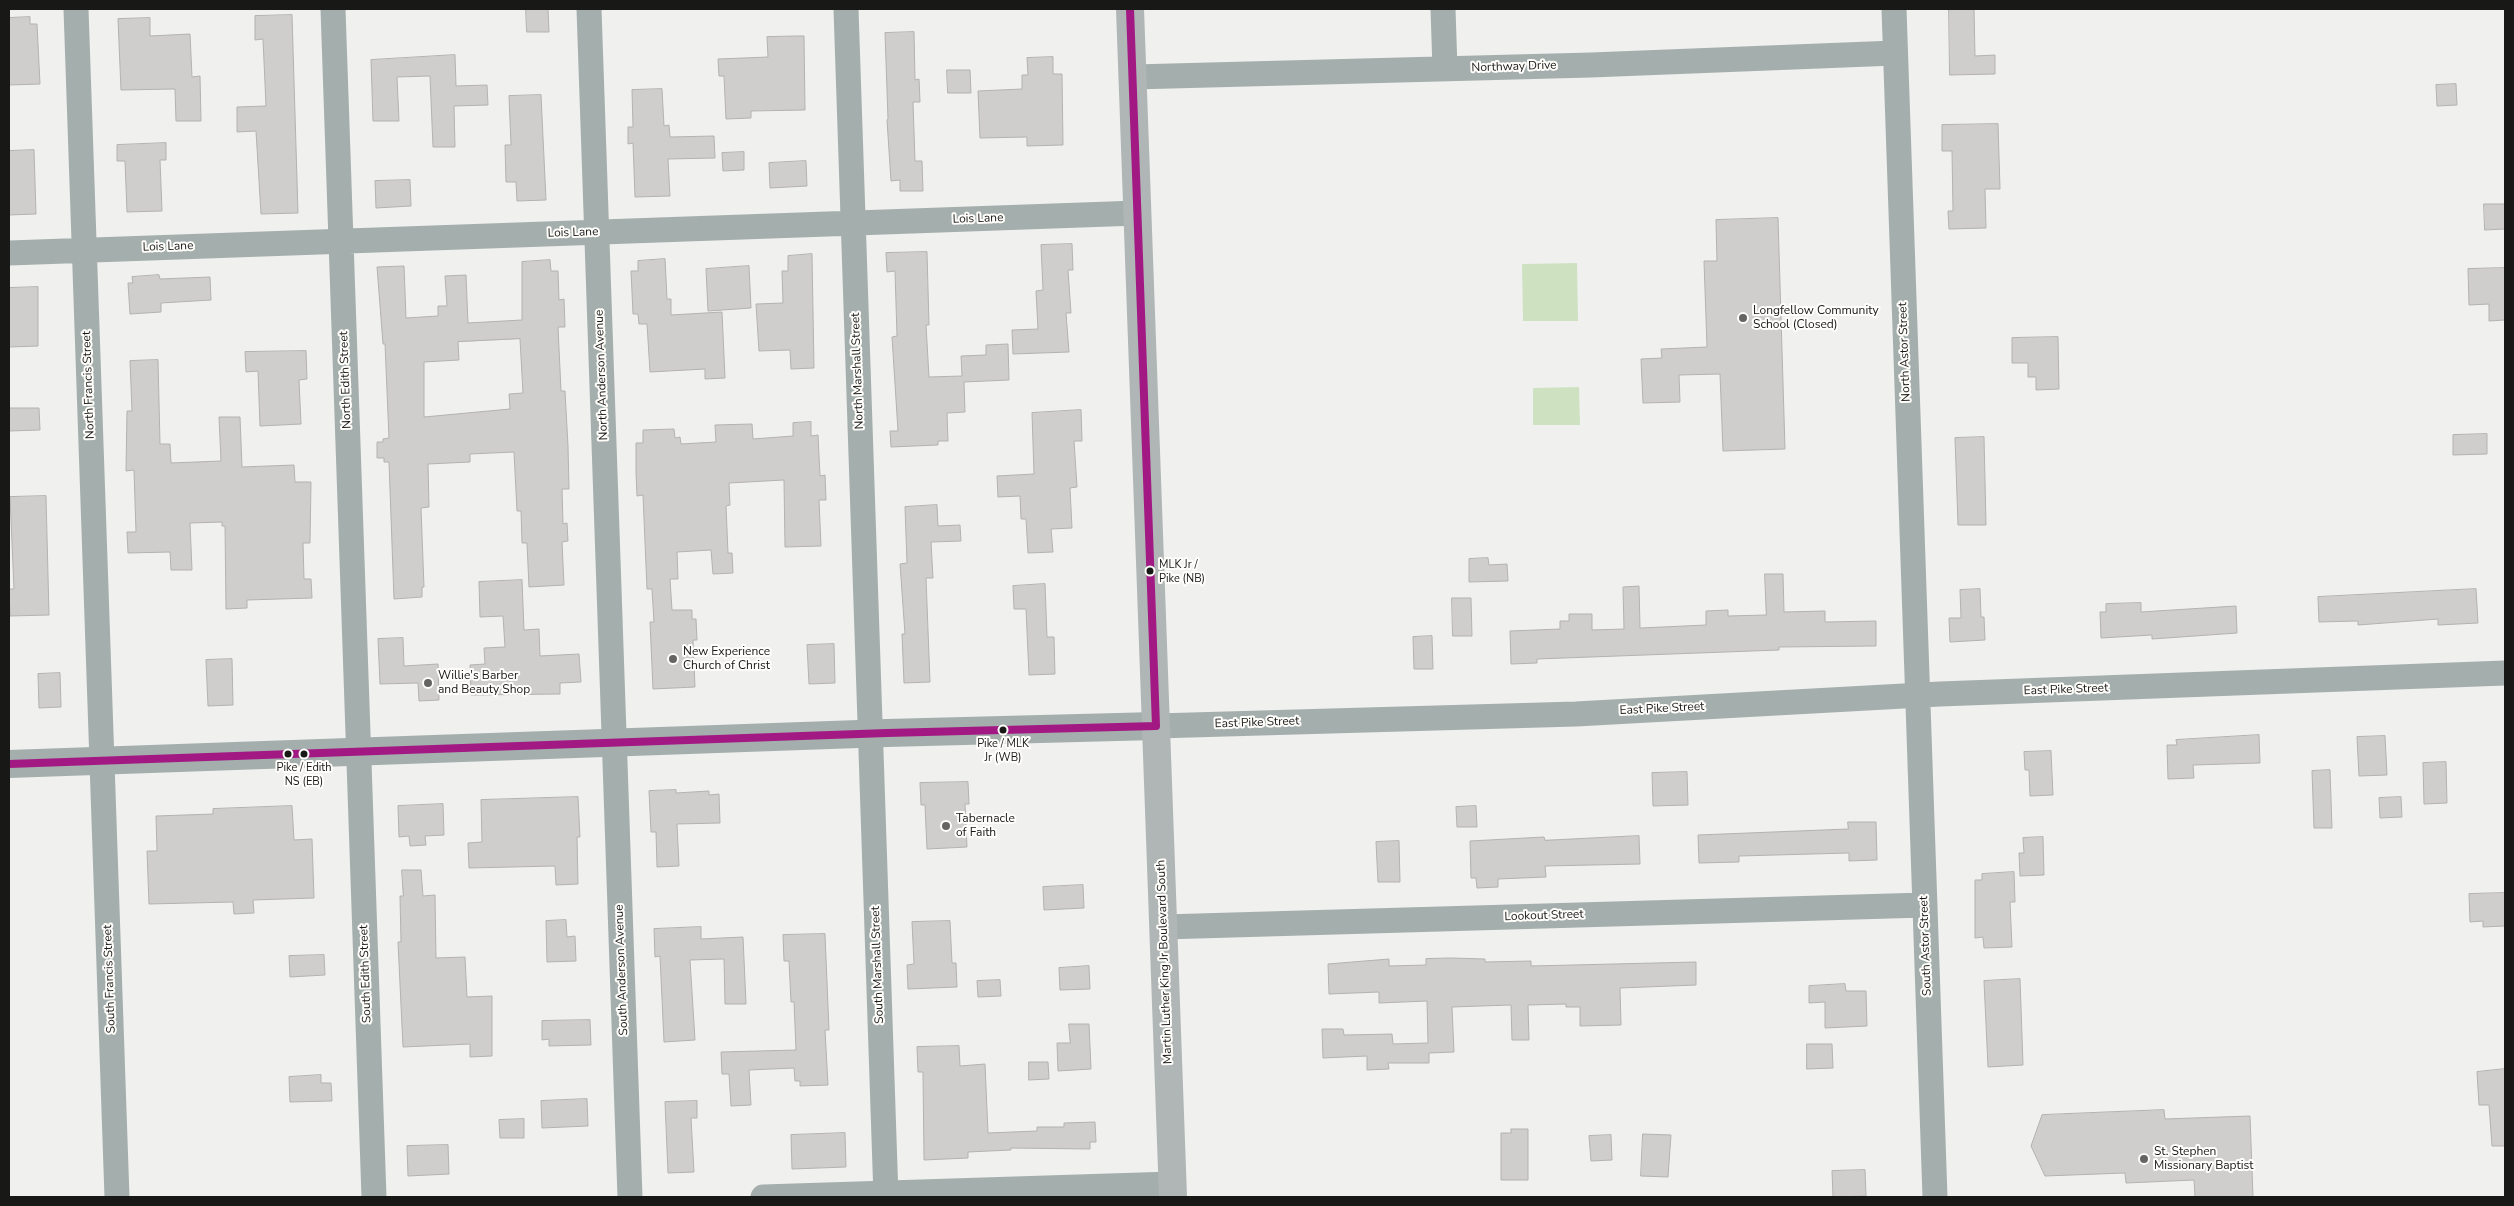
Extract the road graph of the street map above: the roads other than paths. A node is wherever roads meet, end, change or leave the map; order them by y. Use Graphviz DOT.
graph roads {
  1 [pos="76,9"];
  2 [pos="333,9"];
  3 [pos="589,9"];
  4 [pos="846,9"];
  5 [pos="1130,9"];
  6 [pos="1443,9"];
  7 [pos="1894,9"];
  8 [pos="1895,53"];
  9 [pos="1445,69"];
  10 [pos="1133,77"];
  11 [pos="1138,213"];
  12 [pos="853,223"];
  13 [pos="597,232"];
  14 [pos="341,240"];
  15 [pos="84,250"];
  16 [pos="9,253"];
  17 [pos="2505,673"];
  18 [pos="1918,696"];
  19 [pos="1156,726"];
  20 [pos="870,734"];
  21 [pos="614,742"];
  22 [pos="359,751"];
  23 [pos="102,760"];
  24 [pos="9,764"];
  25 [pos="1925,905"];
  26 [pos="1163,927"];
  27 [pos="1172,1190"];
  28 [pos="886,1195"];
  29 [pos="117,1197"];
  30 [pos="374,1197"];
  31 [pos="630,1197"];
  32 [pos="763,1197"];
  33 [pos="1935,1197"];
  1 -- 15 [label="street, North Francis Street"];
  2 -- 14 [label="street, North Edith Street"];
  3 -- 13 [label="street, North Anderson Avenue"];
  4 -- 12 [label="street, North Marshall Street"];
  5 -- 10 [label="main road, Martin Luther King Jr Boulevard South"];
  6 -- 9 [label="street"];
  7 -- 8 [label="street, North Astor Street"];
  8 -- 9 [label="street, Northway Drive"];
  8 -- 18 [label="street, North Astor Street"];
  9 -- 10 [label="street, Northway Drive"];
  10 -- 11 [label="main road, Martin Luther King Jr Boulevard South"];
  11 -- 12 [label="street, Lois Lane"];
  11 -- 19 [label="main road, Martin Luther King Jr Boulevard South"];
  12 -- 13 [label="street, Lois Lane"];
  12 -- 20 [label="street, North Marshall Street"];
  13 -- 14 [label="street, Lois Lane"];
  13 -- 21 [label="street, North Anderson Avenue"];
  14 -- 15 [label="street, Lois Lane"];
  14 -- 22 [label="street, North Edith Street"];
  15 -- 16 [label="street, Lois Lane"];
  15 -- 23 [label="street, North Francis Street"];
  17 -- 18 [label="street, East Pike Street"];
  18 -- 19 [label="street, East Pike Street"];
  18 -- 25 [label="street, South Astor Street"];
  19 -- 20 [label="street, East Pike Street"];
  19 -- 26 [label="main road, Martin Luther King Jr Boulevard South"];
  20 -- 21 [label="street, East Pike Street"];
  20 -- 28 [label="street, South Marshall Street"];
  21 -- 22 [label="street, East Pike Street"];
  21 -- 31 [label="street, South Anderson Avenue"];
  22 -- 23 [label="street, East Pike Street"];
  22 -- 30 [label="street, South Edith Street"];
  23 -- 24 [label="street, East Pike Street"];
  23 -- 29 [label="street, South Francis Street"];
  25 -- 26 [label="street, Lookout Street"];
  25 -- 33 [label="street, South Astor Street"];
  26 -- 27 [label="main road, Martin Luther King Jr Boulevard South"];
  27 -- 28 [label="street"];
  28 -- 32 [label="street"];
}
